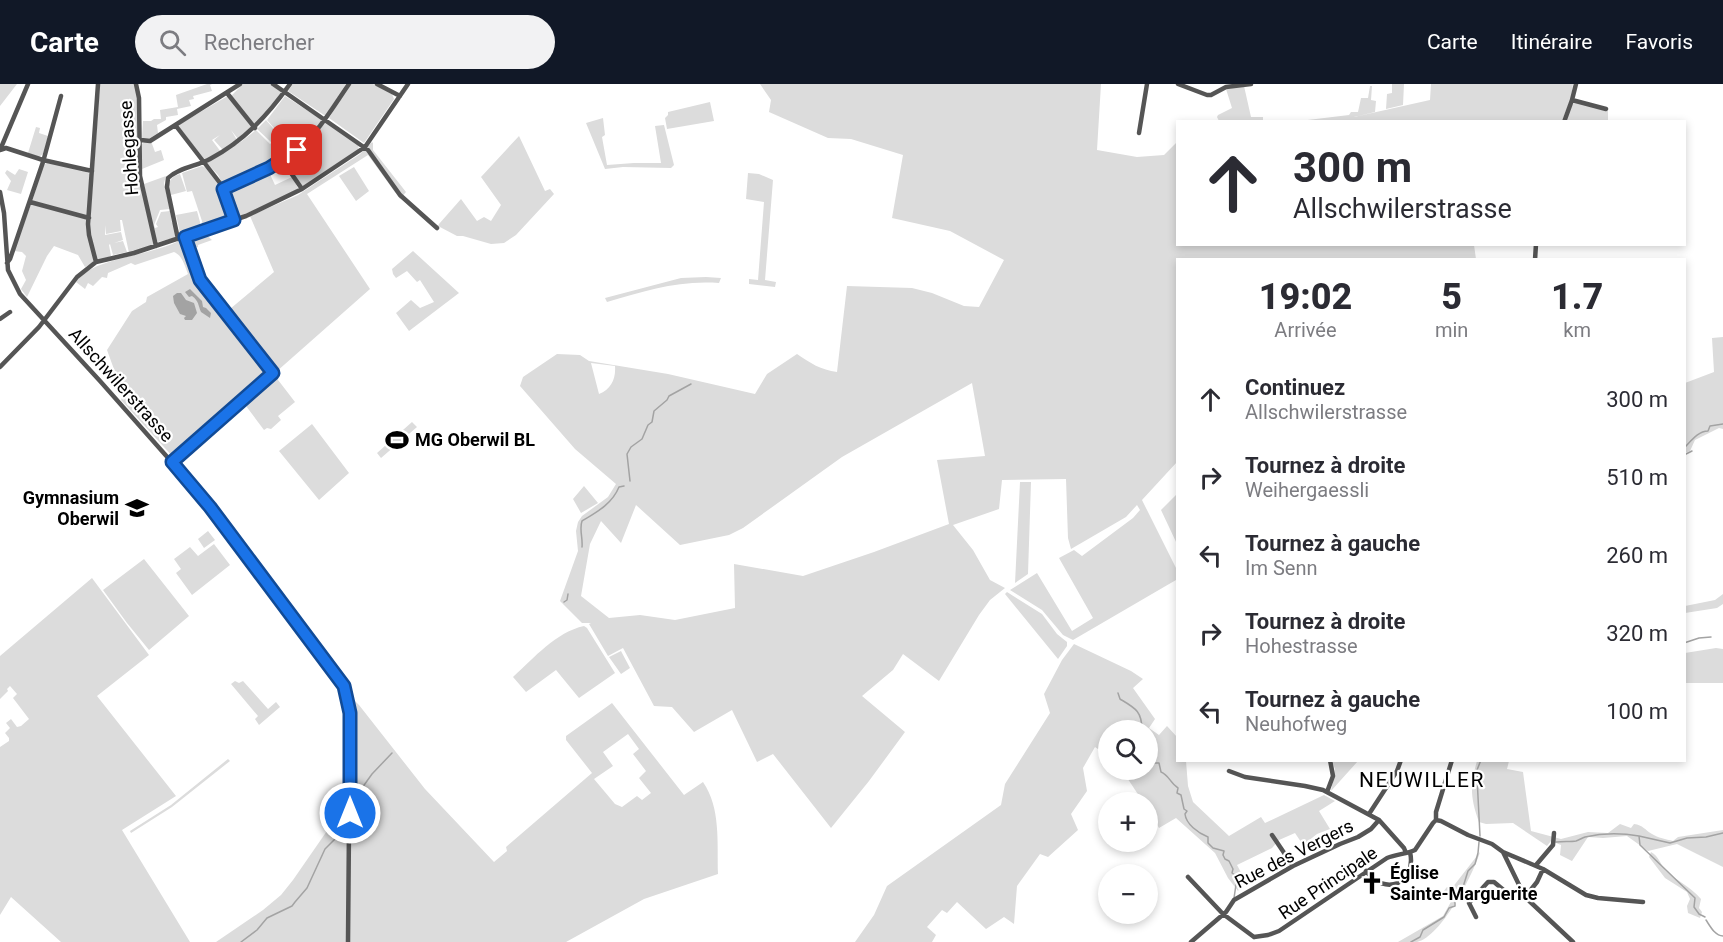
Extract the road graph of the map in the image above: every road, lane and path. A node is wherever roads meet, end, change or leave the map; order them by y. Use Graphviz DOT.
graph roads {
  1 [pos="28,84"];
  2 [pos="98,84"];
  3 [pos="136,84"];
  4 [pos="240,84"];
  5 [pos="273,84"];
  6 [pos="290,84"];
  7 [pos="349,84"];
  8 [pos="377,84"];
  9 [pos="408,84"];
  10 [pos="1147,84"];
  11 [pos="1178,84"];
  12 [pos="1195,84"];
  13 [pos="1251,84"];
  14 [pos="1576,84"];
  15 [pos="1193,91"];
  16 [pos="285,92"];
  17 [pos="227,93"];
  18 [pos="61,96"];
  19 [pos="400,96"];
  20 [pos="1572,100"];
  21 [pos="1606,109"];
  22 [pos="325,119"];
  23 [pos="1565,120"];
  24 [pos="176,126"];
  25 [pos="255,128"];
  26 [pos="1139,133"];
  27 [pos="141,140"];
  28 [pos="365,147"];
  29 [pos="0,150"];
  30 [pos="282,160"];
  31 [pos="43,161"];
  32 [pos="204,162"];
  33 [pos="92,171"];
  34 [pos="223,189"];
  35 [pos="302,189"];
  36 [pos="0,192"];
  37 [pos="30,202"];
  38 [pos="89,218"];
  39 [pos="234,220"];
  40 [pos="437,228"];
  41 [pos="185,237"];
  42 [pos="178,239"];
  43 [pos="156,246"];
  44 [pos="96,262"];
  45 [pos="7,263"];
  46 [pos="1,268"];
  47 [pos="8,270"];
  48 [pos="10,312"];
  49 [pos="0,319"];
  50 [pos="45,321"];
  51 [pos="0,367"];
  52 [pos="172,462"];
  53 [pos="1330,762"];
  54 [pos="1400,762"];
  55 [pos="1451,762"];
  56 [pos="1229,771"];
  57 [pos="1328,792"];
  58 [pos="1369,814"];
  59 [pos="1379,820"];
  60 [pos="1436,820"];
  61 [pos="1554,833"];
  62 [pos="1272,835"];
  63 [pos="1503,852"];
  64 [pos="1408,853"];
  65 [pos="1536,865"];
  66 [pos="1293,866"];
  67 [pos="1543,869"];
  68 [pos="1366,871"];
  69 [pos="1188,877"];
  70 [pos="1521,891"];
  71 [pos="1525,897"];
  72 [pos="1643,902"];
  73 [pos="1223,914"];
  74 [pos="1476,916"];
  75 [pos="1253,940"];
  76 [pos="348,942"];
  77 [pos="1191,942"];
  78 [pos="1573,942"];
  1 -- 29 [label="street"];
  2 -- 33 [label="street"];
  3 -- 27 [label="street, Hohlegasse"];
  4 -- 17 [label="street"];
  5 -- 16 [label="street"];
  6 -- 16 [label="street"];
  7 -- 22 [label="street"];
  8 -- 19 [label="street"];
  9 -- 19 [label="street"];
  10 -- 26 [label="street"];
  11 -- 15 [label="street"];
  12 -- 15 [label="street"];
  13 -- 15 [label="street"];
  14 -- 20 [label="street"];
  16 -- 22 [label="street"];
  16 -- 25 [label="street"];
  17 -- 24 [label="street"];
  17 -- 25 [label="street"];
  18 -- 31 [label="street"];
  19 -- 28 [label="street"];
  20 -- 21 [label="street"];
  20 -- 23 [label="street"];
  22 -- 28 [label="street"];
  22 -- 30 [label="street"];
  24 -- 27 [label="street"];
  24 -- 32 [label="street"];
  25 -- 32 [label="street"];
  27 -- 43 [label="street, Hohlegasse"];
  28 -- 35 [label="street"];
  28 -- 40 [label="street"];
  29 -- 31 [label="street"];
  30 -- 34 [label="street"];
  30 -- 35 [label="street"];
  31 -- 33 [label="street"];
  31 -- 37 [label="street"];
  32 -- 34 [label="street"];
  32 -- 42 [label="street"];
  33 -- 38 [label="street"];
  34 -- 39 [label="street"];
  35 -- 39 [label="street"];
  36 -- 45 [label="street, Allschwilerstrasse"];
  37 -- 38 [label="street"];
  37 -- 45 [label="street"];
  38 -- 44 [label="street"];
  39 -- 41 [label="street"];
  41 -- 42 [label="street"];
  41 -- 52 [label="street"];
  42 -- 43 [label="street"];
  43 -- 44 [label="street"];
  44 -- 50 [label="street"];
  45 -- 47 [label="street, Allschwilerstrasse"];
  46 -- 47 [label="street"];
  47 -- 50 [label="street, Allschwilerstrasse"];
  48 -- 49 [label="street"];
  50 -- 51 [label="street"];
  50 -- 52 [label="street, Allschwilerstrasse"];
  52 -- 76 [label="street, Allschwilerstrasse"];
  53 -- 57 [label="street"];
  54 -- 58 [label="street"];
  55 -- 60 [label="street"];
  56 -- 57 [label="street"];
  57 -- 58 [label="street"];
  58 -- 59 [label="street"];
  59 -- 64 [label="street"];
  59 -- 66 [label="street, Rue des Vergers"];
  60 -- 63 [label="street"];
  60 -- 64 [label="street, Rue Principale"];
  61 -- 65 [label="street"];
  62 -- 66 [label="street"];
  63 -- 65 [label="street"];
  63 -- 70 [label="street"];
  64 -- 68 [label="street, Rue Principale"];
  64 -- 68 [label="street"];
  65 -- 67 [label="street"];
  66 -- 73 [label="street, Rue des Vergers"];
  67 -- 71 [label="street"];
  67 -- 72 [label="street"];
  68 -- 75 [label="street, Rue Principale"];
  69 -- 73 [label="street"];
  70 -- 71 [label="street"];
  70 -- 74 [label="street"];
  71 -- 78 [label="street"];
  73 -- 75 [label="street"];
  73 -- 77 [label="street, Rue des Vergers"];
}
